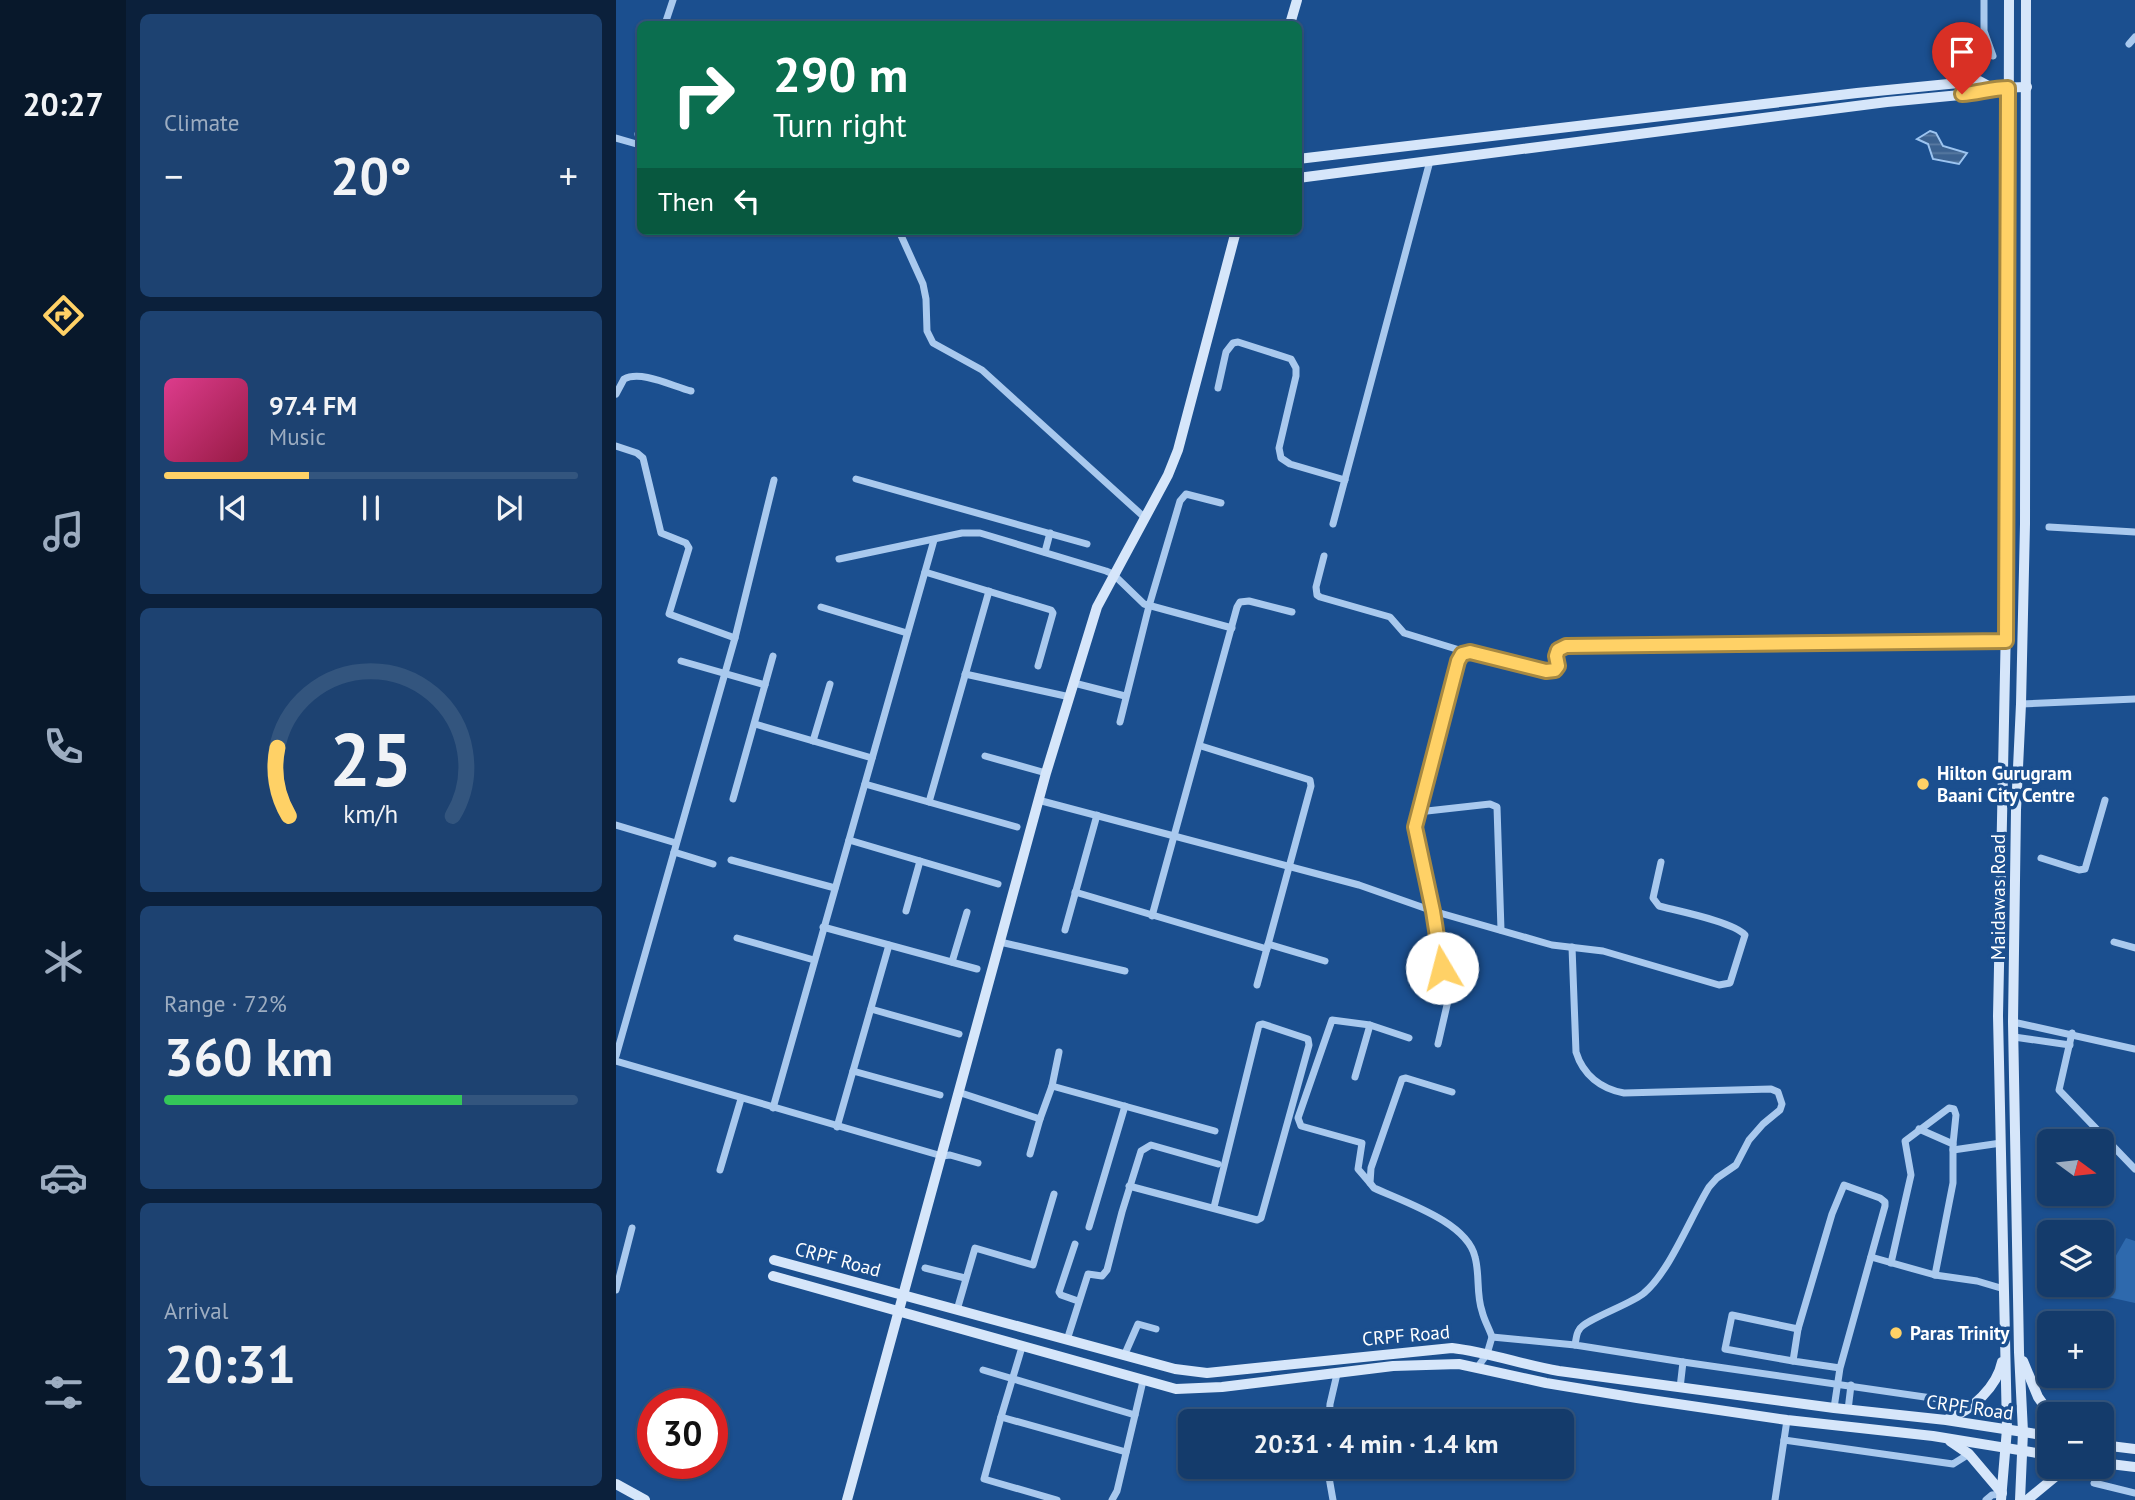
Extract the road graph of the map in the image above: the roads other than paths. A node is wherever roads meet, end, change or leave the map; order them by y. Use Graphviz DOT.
graph roads {
  1 [pos="673,0"];
  2 [pos="1297,0"];
  3 [pos="1984,0"];
  4 [pos="2009,0"];
  5 [pos="2026,0"];
  6 [pos="666,21"];
  7 [pos="1291,21"];
  8 [pos="2135,37"];
  9 [pos="2129,44"];
  10 [pos="1993,56"];
  11 [pos="2027,87"];
  12 [pos="1992,88"];
  13 [pos="2008,88"];
  14 [pos="616,138"];
  15 [pos="637,144"];
  16 [pos="1302,159"];
  17 [pos="1430,161"];
  18 [pos="1302,177"];
  19 [pos="901,235"];
  20 [pos="1235,235"];
  21 [pos="1218,388"];
  22 [pos="691,391"];
  23 [pos="616,394"];
  24 [pos="616,446"];
  25 [pos="856,479"];
  26 [pos="774,480"];
  27 [pos="1345,480"];
  28 [pos="1221,503"];
  29 [pos="1144,517"];
  30 [pos="1333,524"];
  31 [pos="2049,527"];
  32 [pos="2135,532"];
  33 [pos="1050,533"];
  34 [pos="934,540"];
  35 [pos="1087,544"];
  36 [pos="1045,552"];
  37 [pos="1324,556"];
  38 [pos="839,559"];
  39 [pos="925,572"];
  40 [pos="1113,574"];
  41 [pos="989,591"];
  42 [pos="1149,606"];
  43 [pos="821,607"];
  44 [pos="1292,611"];
  45 [pos="1232,628"];
  46 [pos="907,633"];
  47 [pos="736,638"];
  48 [pos="2006,641"];
  49 [pos="1467,652"];
  50 [pos="773,656"];
  51 [pos="681,662"];
  52 [pos="1038,666"];
  53 [pos="724,673"];
  54 [pos="965,674"];
  55 [pos="1074,683"];
  56 [pos="830,684"];
  57 [pos="765,685"];
  58 [pos="1125,696"];
  59 [pos="1070,697"];
  60 [pos="2135,699"];
  61 [pos="2021,704"];
  62 [pos="1120,722"];
  63 [pos="755,724"];
  64 [pos="813,741"];
  65 [pos="1200,746"];
  66 [pos="985,756"];
  67 [pos="872,758"];
  68 [pos="1046,773"];
  69 [pos="864,784"];
  70 [pos="733,799"];
  71 [pos="1038,800"];
  72 [pos="2105,800"];
  73 [pos="929,802"];
  74 [pos="2016,810"];
  75 [pos="2002,811"];
  76 [pos="1418,812"];
  77 [pos="1097,815"];
  78 [pos="616,825"];
  79 [pos="1017,827"];
  80 [pos="1174,835"];
  81 [pos="849,840"];
  82 [pos="676,843"];
  83 [pos="674,852"];
  84 [pos="2041,859"];
  85 [pos="731,860"];
  86 [pos="920,861"];
  87 [pos="1661,862"];
  88 [pos="713,864"];
  89 [pos="1290,865"];
  90 [pos="998,884"];
  91 [pos="835,888"];
  92 [pos="1075,891"];
  93 [pos="906,911"];
  94 [pos="1433,911"];
  95 [pos="967,912"];
  96 [pos="1152,916"];
  97 [pos="823,927"];
  98 [pos="1065,930"];
  99 [pos="1501,930"];
  100 [pos="737,938"];
  101 [pos="1000,942"];
  102 [pos="2114,942"];
  103 [pos="889,945"];
  104 [pos="1268,946"];
  105 [pos="1572,947"];
  106 [pos="2135,948"];
  107 [pos="814,960"];
  108 [pos="1325,961"];
  109 [pos="952,962"];
  110 [pos="977,969"];
  111 [pos="1125,971"];
  112 [pos="1257,985"];
  113 [pos="871,1009"];
  114 [pos="2014,1022"];
  115 [pos="1370,1025"];
  116 [pos="2072,1033"];
  117 [pos="959,1034"];
  118 [pos="2014,1037"];
  119 [pos="1409,1038"];
  120 [pos="1438,1044"];
  121 [pos="2070,1045"];
  122 [pos="2135,1049"];
  123 [pos="1059,1052"];
  124 [pos="616,1059"];
  125 [pos="853,1071"];
  126 [pos="1355,1077"];
  127 [pos="1052,1086"];
  128 [pos="958,1092"];
  129 [pos="1452,1092"];
  130 [pos="940,1095"];
  131 [pos="741,1099"];
  132 [pos="1125,1106"];
  133 [pos="773,1108"];
  134 [pos="1040,1119"];
  135 [pos="837,1127"];
  136 [pos="1919,1129"];
  137 [pos="1215,1131"];
  138 [pos="2001,1143"];
  139 [pos="1953,1147"];
  140 [pos="1030,1154"];
  141 [pos="942,1156"];
  142 [pos="978,1163"];
  143 [pos="1218,1164"];
  144 [pos="720,1170"];
  145 [pos="2135,1170"];
  146 [pos="1370,1183"];
  147 [pos="1129,1186"];
  148 [pos="1054,1194"];
  149 [pos="1213,1207"];
  150 [pos="1089,1227"];
  151 [pos="632,1228"];
  152 [pos="1075,1244"];
  153 [pos="1871,1257"];
  154 [pos="774,1260"];
  155 [pos="1891,1263"];
  156 [pos="620,1264"];
  157 [pos="925,1268"];
  158 [pos="1935,1275"];
  159 [pos="773,1276"];
  160 [pos="965,1278"];
  161 [pos="2004,1289"];
  162 [pos="616,1290"];
  163 [pos="903,1295"];
  164 [pos="1078,1301"];
  165 [pos="957,1310"];
  166 [pos="899,1311"];
  167 [pos="1156,1329"];
  168 [pos="1798,1329"];
  169 [pos="1492,1336"];
  170 [pos="1067,1340"];
  171 [pos="1575,1345"];
  172 [pos="1022,1347"];
  173 [pos="1725,1349"];
  174 [pos="2005,1350"];
  175 [pos="2019,1352"];
  176 [pos="1487,1354"];
  177 [pos="1124,1356"];
  178 [pos="1793,1361"];
  179 [pos="1683,1362"];
  180 [pos="1722,1367"];
  181 [pos="1477,1368"];
  182 [pos="1840,1368"];
  183 [pos="983,1370"];
  184 [pos="1337,1374"];
  185 [pos="1013,1379"];
  186 [pos="1143,1381"];
  187 [pos="1837,1383"];
  188 [pos="1852,1385"];
  189 [pos="1680,1388"];
  190 [pos="1787,1402"];
  191 [pos="2042,1402"];
  192 [pos="1973,1404"];
  193 [pos="1833,1408"];
  194 [pos="1330,1409"];
  195 [pos="1848,1410"];
  196 [pos="1135,1415"];
  197 [pos="1001,1417"];
  198 [pos="1785,1420"];
  199 [pos="1946,1420"];
  200 [pos="2007,1429"];
  201 [pos="2023,1432"];
  202 [pos="2037,1434"];
  203 [pos="1946,1438"];
  204 [pos="1784,1440"];
  205 [pos="2114,1446"];
  206 [pos="2006,1447"];
  207 [pos="2135,1449"];
  208 [pos="2023,1451"];
  209 [pos="1126,1452"];
  210 [pos="2037,1453"];
  211 [pos="1969,1454"];
  212 [pos="2114,1464"];
  213 [pos="2135,1467"];
  214 [pos="1329,1479"];
  215 [pos="2053,1479"];
  216 [pos="2094,1483"];
  217 [pos="616,1485"];
  218 [pos="2135,1493"];
  219 [pos="2002,1496"];
  220 [pos="645,1500"];
  221 [pos="847,1500"];
  222 [pos="1057,1500"];
  223 [pos="1112,1500"];
  224 [pos="1333,1500"];
  225 [pos="1775,1500"];
  226 [pos="1986,1500"];
  227 [pos="2020,1500"];
  228 [pos="2027,1500"];
  1 -- 6 [label="street"];
  2 -- 7 [label="street"];
  3 -- 10 [label="street"];
  4 -- 13 [label="street, Maidawas Road"];
  5 -- 11 [label="street, Maidawas Road"];
  8 -- 9 [label="street"];
  11 -- 13 [label="street"];
  11 -- 61 [label="street, Maidawas Road"];
  12 -- 13 [label="street"];
  12 -- 16 [label="street"];
  12 -- 17 [label="street"];
  13 -- 48 [label="street, Maidawas Road"];
  14 -- 15 [label="street"];
  17 -- 18 [label="street"];
  17 -- 27 [label="street"];
  19 -- 29 [label="street"];
  20 -- 29 [label="street"];
  21 -- 27 [label="street"];
  22 -- 23 [label="street"];
  24 -- 47 [label="street"];
  25 -- 33 [label="street"];
  26 -- 47 [label="street"];
  27 -- 30 [label="street"];
  28 -- 42 [label="street"];
  29 -- 40 [label="street"];
  31 -- 32 [label="street"];
  33 -- 35 [label="street"];
  33 -- 36 [label="street"];
  34 -- 36 [label="street"];
  34 -- 38 [label="street"];
  34 -- 39 [label="street"];
  36 -- 40 [label="street"];
  37 -- 49 [label="street"];
  39 -- 41 [label="street"];
  39 -- 46 [label="street"];
  40 -- 42 [label="street"];
  40 -- 55 [label="street"];
  41 -- 52 [label="street"];
  41 -- 54 [label="street"];
  42 -- 45 [label="street"];
  42 -- 58 [label="street"];
  43 -- 46 [label="street"];
  44 -- 45 [label="street"];
  45 -- 65 [label="street"];
  46 -- 67 [label="street"];
  47 -- 53 [label="street"];
  48 -- 49 [label="street"];
  48 -- 75 [label="street, Maidawas Road"];
  49 -- 76 [label="street"];
  50 -- 57 [label="street"];
  51 -- 53 [label="street"];
  53 -- 57 [label="street"];
  53 -- 82 [label="street"];
  54 -- 59 [label="street"];
  54 -- 73 [label="street"];
  55 -- 58 [label="street"];
  55 -- 59 [label="street"];
  56 -- 64 [label="street"];
  57 -- 63 [label="street"];
  58 -- 62 [label="street"];
  59 -- 68 [label="street"];
  60 -- 61 [label="street"];
  61 -- 74 [label="street, Maidawas Road"];
  63 -- 64 [label="street"];
  63 -- 70 [label="street"];
  64 -- 67 [label="street"];
  65 -- 80 [label="street"];
  65 -- 89 [label="street"];
  66 -- 68 [label="street"];
  67 -- 69 [label="street"];
  68 -- 71 [label="street"];
  69 -- 73 [label="street"];
  69 -- 81 [label="street"];
  71 -- 77 [label="street"];
  71 -- 101 [label="street"];
  72 -- 84 [label="street"];
  73 -- 79 [label="street"];
  74 -- 75 [label="street"];
  74 -- 114 [label="street, Maidawas Road"];
  75 -- 138 [label="street, Maidawas Road"];
  76 -- 94 [label="street"];
  76 -- 99 [label="street"];
  77 -- 80 [label="street"];
  77 -- 92 [label="street"];
  78 -- 82 [label="street"];
  80 -- 89 [label="street"];
  80 -- 96 [label="street"];
  81 -- 86 [label="street"];
  81 -- 91 [label="street"];
  82 -- 83 [label="street"];
  83 -- 88 [label="street"];
  83 -- 124 [label="street"];
  85 -- 91 [label="street"];
  86 -- 90 [label="street"];
  86 -- 93 [label="street"];
  87 -- 105 [label="street"];
  89 -- 94 [label="street"];
  89 -- 104 [label="street"];
  91 -- 97 [label="street"];
  92 -- 96 [label="street"];
  92 -- 98 [label="street"];
  94 -- 99 [label="street"];
  94 -- 120 [label="street"];
  95 -- 109 [label="street"];
  96 -- 104 [label="street"];
  97 -- 103 [label="street"];
  97 -- 107 [label="street"];
  99 -- 105 [label="street"];
  100 -- 107 [label="street"];
  101 -- 111 [label="street"];
  101 -- 128 [label="street"];
  102 -- 106 [label="street"];
  103 -- 109 [label="street"];
  103 -- 113 [label="street"];
  104 -- 108 [label="street"];
  104 -- 112 [label="street"];
  105 -- 171 [label="street"];
  107 -- 133 [label="street"];
  109 -- 110 [label="street"];
  113 -- 117 [label="street"];
  113 -- 125 [label="street"];
  114 -- 116 [label="street"];
  114 -- 118 [label="street, Maidawas Road"];
  115 -- 119 [label="street"];
  115 -- 126 [label="street"];
  115 -- 146 [label="street"];
  116 -- 121 [label="street"];
  116 -- 122 [label="street"];
  118 -- 121 [label="street"];
  118 -- 175 [label="street, Maidawas Road"];
  121 -- 145 [label="street"];
  123 -- 127 [label="street"];
  124 -- 131 [label="street"];
  125 -- 130 [label="street"];
  125 -- 135 [label="street"];
  127 -- 132 [label="street"];
  127 -- 134 [label="street"];
  128 -- 134 [label="street"];
  128 -- 141 [label="street"];
  129 -- 146 [label="street"];
  131 -- 133 [label="street"];
  131 -- 144 [label="street"];
  132 -- 137 [label="street"];
  132 -- 150 [label="street"];
  133 -- 135 [label="street"];
  134 -- 140 [label="street"];
  135 -- 141 [label="street"];
  136 -- 139 [label="street"];
  136 -- 139 [label="street"];
  136 -- 155 [label="street"];
  138 -- 139 [label="street"];
  138 -- 161 [label="street, Maidawas Road"];
  139 -- 158 [label="street"];
  141 -- 142 [label="street"];
  141 -- 163 [label="street"];
  143 -- 147 [label="street"];
  146 -- 169 [label="street"];
  147 -- 149 [label="street"];
  147 -- 164 [label="street"];
  148 -- 160 [label="street"];
  149 -- 149 [label="street"];
  151 -- 156 [label="street"];
  152 -- 164 [label="street"];
  153 -- 155 [label="street"];
  153 -- 168 [label="street"];
  153 -- 182 [label="street"];
  154 -- 163 [label="street, CRPF Road"];
  155 -- 158 [label="street"];
  156 -- 162 [label="street"];
  157 -- 160 [label="street"];
  158 -- 161 [label="street"];
  159 -- 166 [label="street"];
  160 -- 165 [label="street"];
  161 -- 174 [label="street, Maidawas Road"];
  163 -- 165 [label="street, CRPF Road"];
  163 -- 166 [label="street"];
  164 -- 170 [label="street"];
  165 -- 170 [label="street, CRPF Road"];
  166 -- 172 [label="street"];
  166 -- 221 [label="street"];
  167 -- 177 [label="street"];
  168 -- 173 [label="street"];
  168 -- 178 [label="street"];
  169 -- 171 [label="street"];
  169 -- 176 [label="street"];
  170 -- 177 [label="street, CRPF Road"];
  171 -- 179 [label="street"];
  172 -- 185 [label="street"];
  172 -- 186 [label="street"];
  173 -- 178 [label="street"];
  173 -- 180 [label="street"];
  174 -- 192 [label="street"];
  174 -- 200 [label="street, Maidawas Road"];
  175 -- 191 [label="street"];
  175 -- 201 [label="street, Maidawas Road"];
  176 -- 177 [label="street, CRPF Road"];
  176 -- 181 [label="street"];
  176 -- 189 [label="street, CRPF Road"];
  178 -- 182 [label="street"];
  179 -- 180 [label="street"];
  179 -- 189 [label="street"];
  180 -- 187 [label="street"];
  181 -- 184 [label="street"];
  181 -- 198 [label="street"];
  182 -- 187 [label="street"];
  183 -- 185 [label="street"];
  184 -- 186 [label="street"];
  184 -- 194 [label="street"];
  185 -- 196 [label="street"];
  185 -- 197 [label="street"];
  186 -- 196 [label="street"];
  187 -- 188 [label="street"];
  187 -- 193 [label="street"];
  188 -- 192 [label="street"];
  188 -- 195 [label="street"];
  189 -- 190 [label="street, CRPF Road"];
  190 -- 193 [label="street, CRPF Road"];
  190 -- 198 [label="street"];
  192 -- 199 [label="street"];
  193 -- 195 [label="street, CRPF Road"];
  195 -- 199 [label="street, CRPF Road"];
  196 -- 209 [label="street"];
  197 -- 209 [label="street"];
  197 -- 222 [label="street"];
  198 -- 203 [label="street"];
  198 -- 204 [label="street"];
  199 -- 200 [label="street, CRPF Road"];
  200 -- 201 [label="street, CRPF Road"];
  200 -- 206 [label="street, Maidawas Road"];
  201 -- 202 [label="street, CRPF Road"];
  201 -- 208 [label="street, Maidawas Road"];
  203 -- 206 [label="street"];
  203 -- 211 [label="street"];
  204 -- 211 [label="street"];
  204 -- 225 [label="street"];
  205 -- 207 [label="street"];
  206 -- 208 [label="street"];
  206 -- 219 [label="street, Maidawas Road"];
  208 -- 210 [label="street"];
  208 -- 227 [label="street, Maidawas Road"];
  209 -- 223 [label="street"];
  211 -- 219 [label="street"];
  212 -- 213 [label="street"];
  214 -- 224 [label="street"];
  215 -- 228 [label="street"];
  216 -- 218 [label="street"];
  217 -- 220 [label="street"];
  219 -- 226 [label="street"];
}
